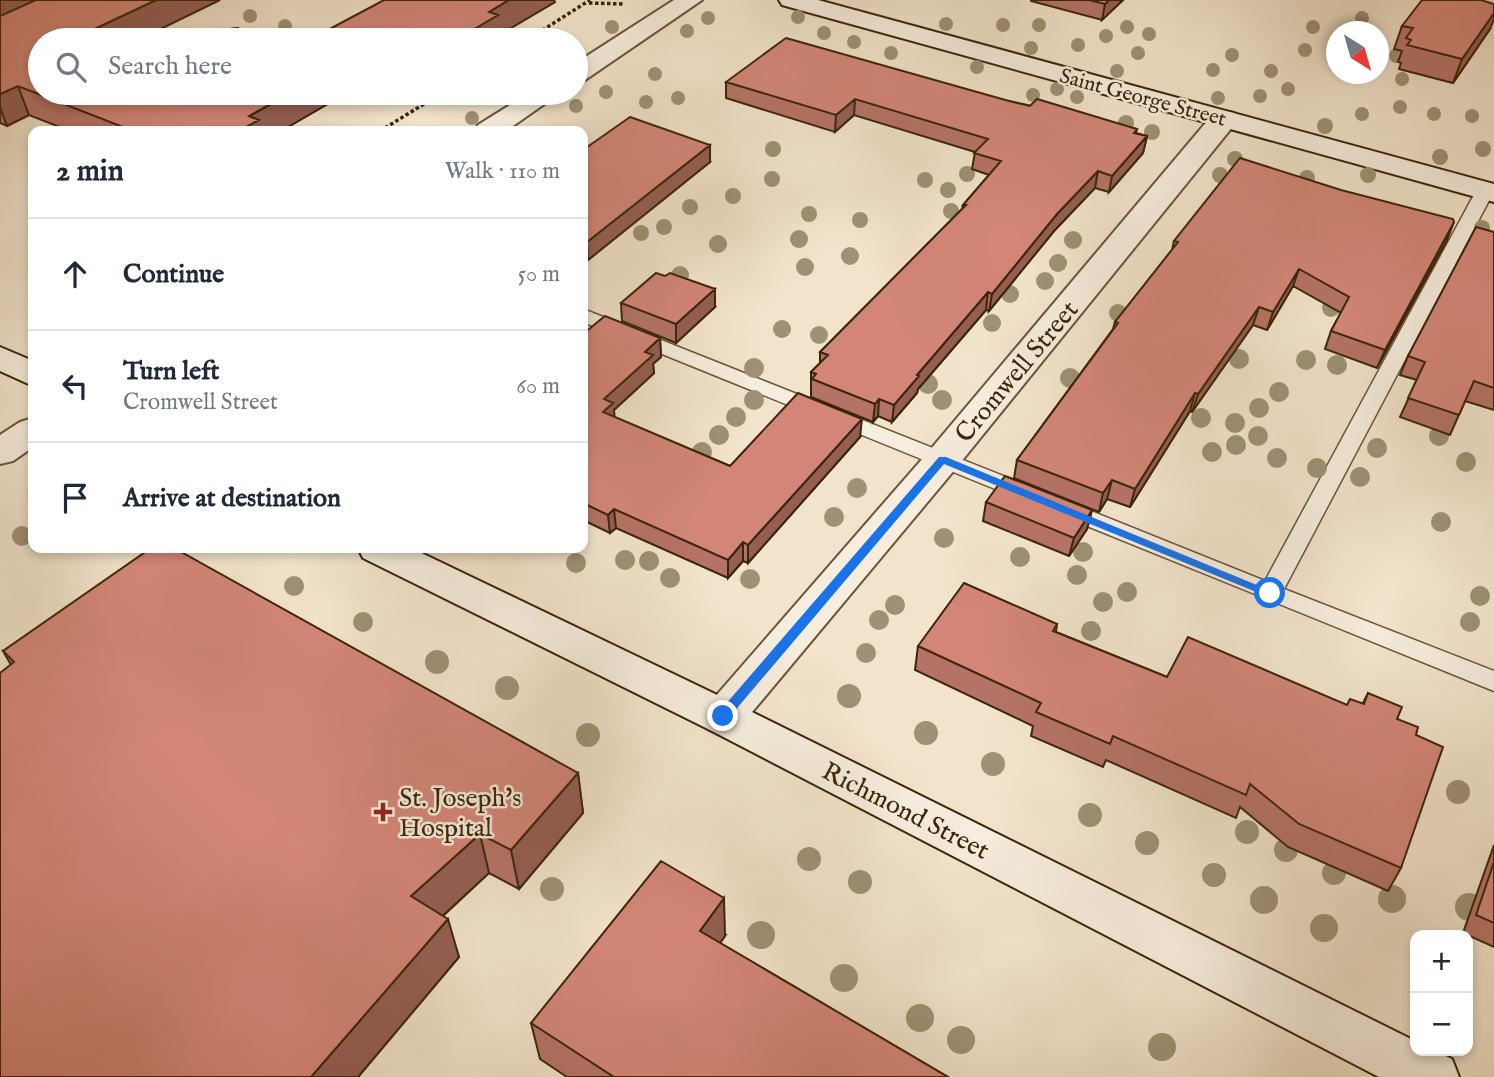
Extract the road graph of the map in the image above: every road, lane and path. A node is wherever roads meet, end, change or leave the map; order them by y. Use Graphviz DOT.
graph roads {
  1 [pos="690,0"];
  2 [pos="792,0"];
  3 [pos="589,1"];
  4 [pos="631,6"];
  5 [pos="546,28"];
  6 [pos="588,66"];
  7 [pos="422,105"];
  8 [pos="528,105"];
  9 [pos="1224,119"];
  10 [pos="388,126"];
  11 [pos="496,126"];
  12 [pos="1489,192"];
  13 [pos="588,317"];
  14 [pos="0,357"];
  15 [pos="28,372"];
  16 [pos="28,433"];
  17 [pos="0,452"];
  18 [pos="943,459"];
  19 [pos="387,553"];
  20 [pos="1270,593"];
  21 [pos="1494,681"];
  22 [pos="723,716"];
  23 [pos="1433,1077"];
  1 -- 6 [label="street"];
  2 -- 9 [label="street, Saint George Street"];
  3 -- 4 [label="path"];
  3 -- 5 [label="path"];
  7 -- 10 [label="path"];
  8 -- 11 [label="street"];
  9 -- 12 [label="street, Saint George Street"];
  9 -- 18 [label="street, Cromwell Street"];
  12 -- 20 [label="lane"];
  13 -- 18 [label="lane"];
  14 -- 15 [label="street"];
  16 -- 17 [label="street"];
  18 -- 20 [label="lane"];
  18 -- 22 [label="street, Cromwell Street"];
  19 -- 22 [label="street, Richmond Street"];
  20 -- 21 [label="lane"];
  22 -- 23 [label="street, Richmond Street"];
}
